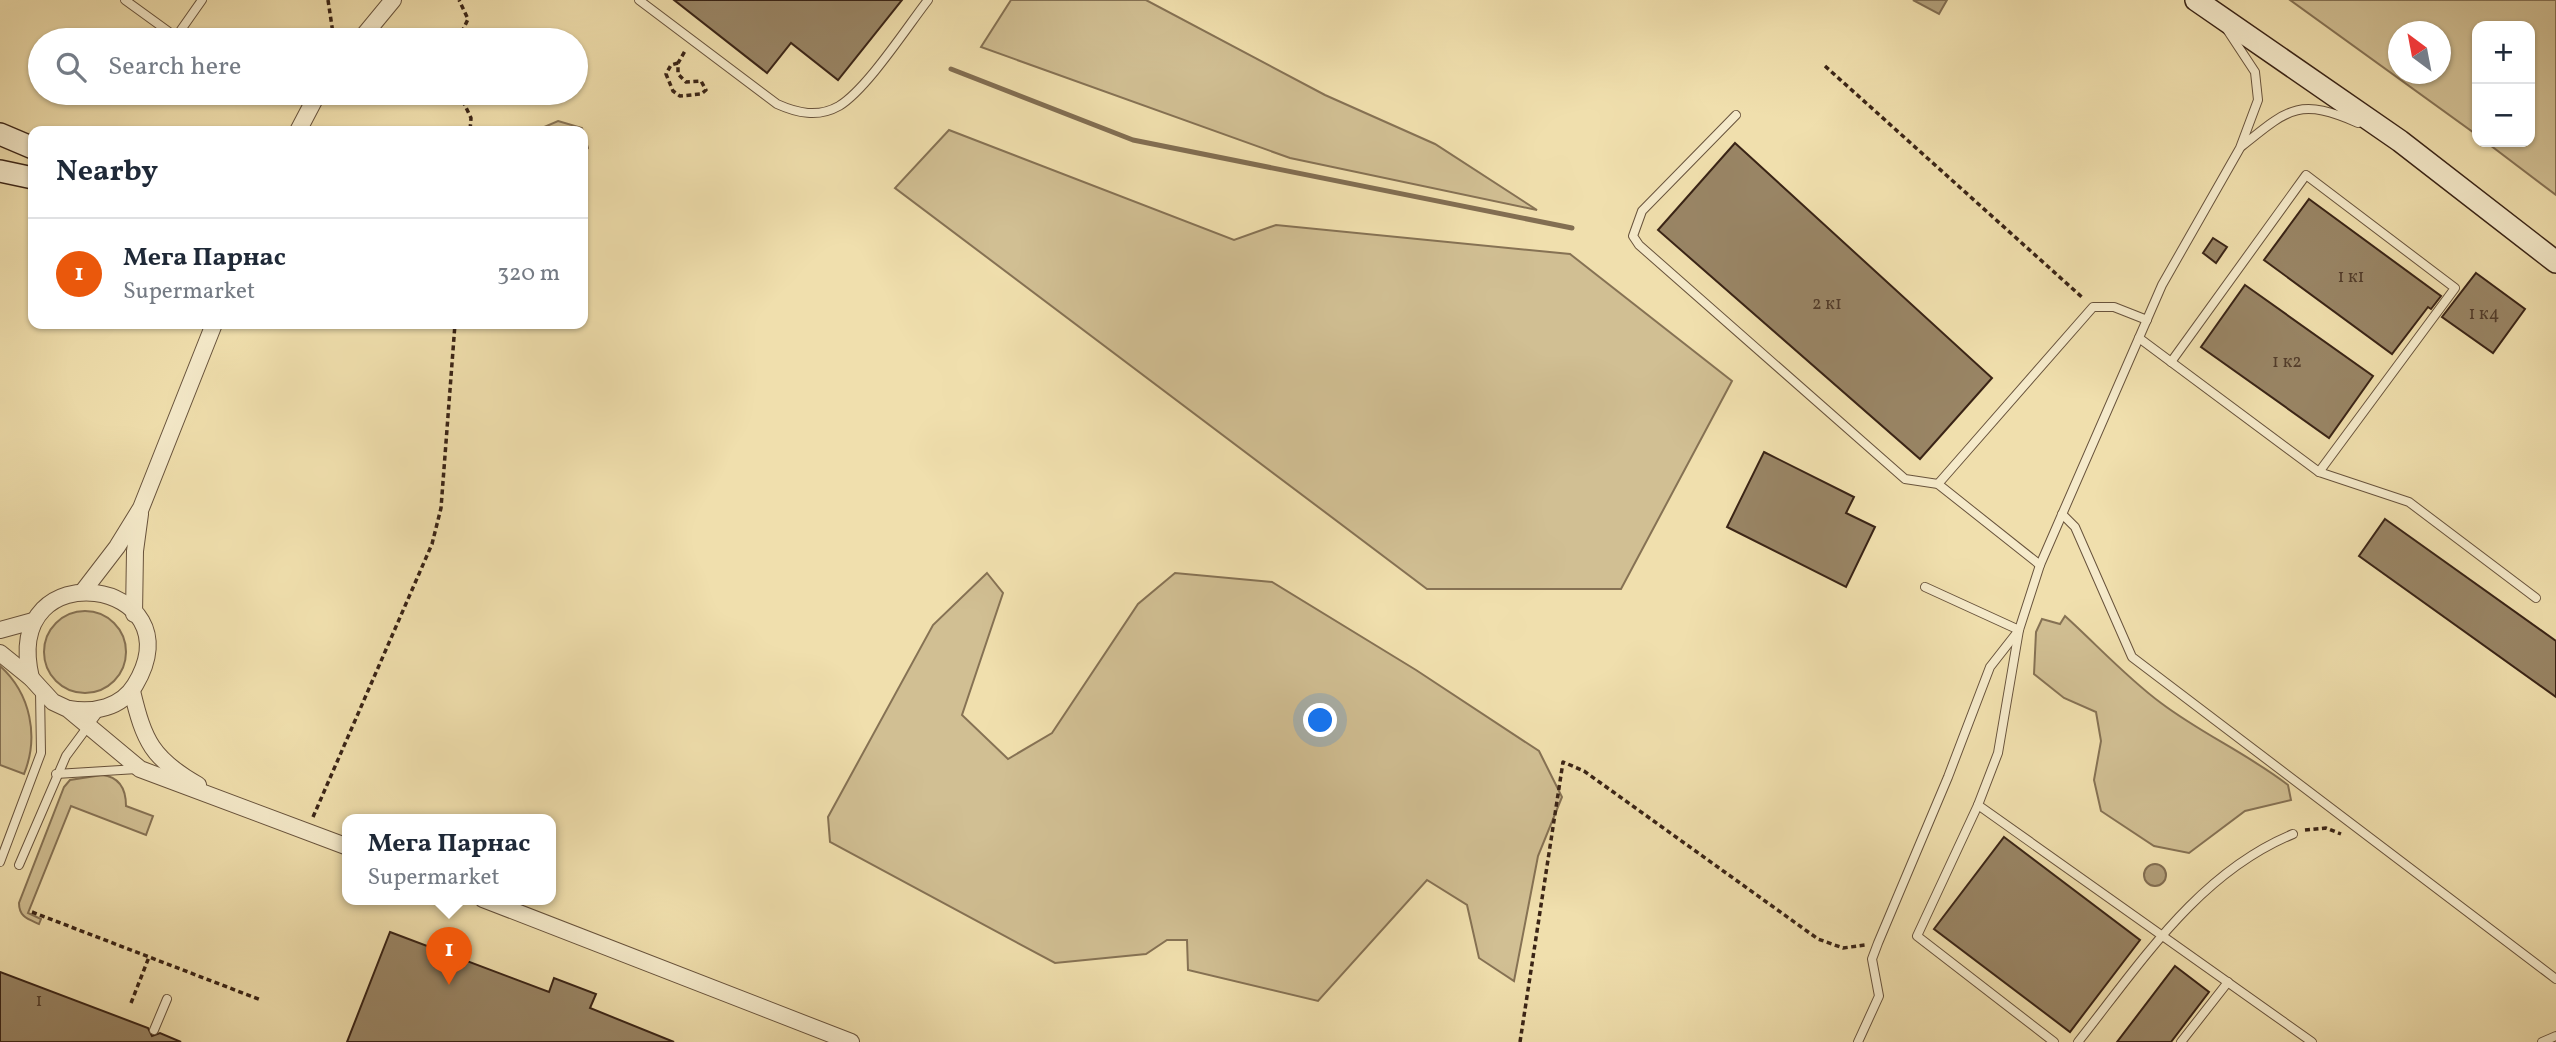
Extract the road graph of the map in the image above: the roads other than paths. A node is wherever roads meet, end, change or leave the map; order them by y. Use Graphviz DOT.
graph roads {
  1 [pos="125,0"];
  2 [pos="202,0"];
  3 [pos="393,0"];
  4 [pos="639,0"];
  5 [pos="928,0"];
  6 [pos="2196,0"];
  7 [pos="2217,13"];
  8 [pos="164,28"];
  9 [pos="182,28"];
  10 [pos="370,28"];
  11 [pos="312,105"];
  12 [pos="1736,115"];
  13 [pos="301,126"];
  14 [pos="0,134"];
  15 [pos="2400,141"];
  16 [pos="28,146"];
  17 [pos="2240,148"];
  18 [pos="0,150"];
  19 [pos="28,155"];
  20 [pos="0,171"];
  21 [pos="28,177"];
  22 [pos="28,186"];
  23 [pos="0,187"];
  24 [pos="2556,262"];
  25 [pos="2147,320"];
  26 [pos="213,329"];
  27 [pos="2139,338"];
  28 [pos="2171,362"];
  29 [pos="2319,472"];
  30 [pos="1938,484"];
  31 [pos="141,508"];
  32 [pos="2062,514"];
  33 [pos="2039,565"];
  34 [pos="1925,587"];
  35 [pos="84,590"];
  36 [pos="2536,598"];
  37 [pos="134,614"];
  38 [pos="33,621"];
  39 [pos="0,630"];
  40 [pos="2019,630"];
  41 [pos="0,653"];
  42 [pos="36,684"];
  43 [pos="132,691"];
  44 [pos="68,709"];
  45 [pos="100,710"];
  46 [pos="87,725"];
  47 [pos="140,769"];
  48 [pos="57,774"];
  49 [pos="218,797"];
  50 [pos="1978,805"];
  51 [pos="2293,834"];
  52 [pos="342,845"];
  53 [pos="0,862"];
  54 [pos="19,865"];
  55 [pos="498,905"];
  56 [pos="2163,936"];
  57 [pos="2556,979"];
  58 [pos="2228,982"];
  59 [pos="167,999"];
  60 [pos="154,1030"];
  61 [pos="2556,1036"];
  62 [pos="850,1042"];
  63 [pos="1858,1042"];
  64 [pos="2054,1042"];
  65 [pos="2078,1042"];
  66 [pos="2181,1042"];
  67 [pos="2312,1042"];
  68 [pos="2542,1042"];
  1 -- 8 [label="lane"];
  2 -- 9 [label="lane"];
  3 -- 10 [label="street"];
  4 -- 5 [label="lane"];
  6 -- 7 [label="main road"];
  7 -- 15 [label="main road"];
  7 -- 17 [label="lane"];
  11 -- 13 [label="street"];
  12 -- 30 [label="lane"];
  14 -- 16 [label="main road"];
  15 -- 17 [label="lane"];
  15 -- 24 [label="main road"];
  17 -- 25 [label="lane"];
  18 -- 19 [label="main road"];
  20 -- 21 [label="main road"];
  22 -- 23 [label="main road"];
  25 -- 27 [label="lane"];
  25 -- 30 [label="lane"];
  26 -- 31 [label="street"];
  27 -- 28 [label="lane"];
  27 -- 32 [label="lane"];
  28 -- 29 [label="lane"];
  28 -- 29 [label="lane"];
  29 -- 36 [label="lane"];
  30 -- 33 [label="lane"];
  31 -- 35 [label="street"];
  31 -- 37 [label="street"];
  32 -- 33 [label="lane"];
  32 -- 57 [label="lane"];
  33 -- 40 [label="lane"];
  34 -- 40 [label="lane"];
  35 -- 37 [label="street"];
  35 -- 38 [label="street"];
  37 -- 43 [label="street"];
  38 -- 39 [label="street"];
  38 -- 42 [label="street"];
  40 -- 50 [label="lane"];
  40 -- 63 [label="lane"];
  41 -- 42 [label="street"];
  42 -- 44 [label="street"];
  42 -- 53 [label="lane"];
  43 -- 45 [label="street"];
  43 -- 49 [label="street"];
  44 -- 45 [label="street"];
  44 -- 46 [label="street"];
  45 -- 46 [label="lane"];
  46 -- 47 [label="street"];
  46 -- 48 [label="lane"];
  47 -- 48 [label="lane"];
  47 -- 49 [label="street"];
  48 -- 54 [label="lane"];
  49 -- 52 [label="street"];
  50 -- 56 [label="lane"];
  50 -- 64 [label="lane"];
  51 -- 56 [label="lane"];
  55 -- 62 [label="street"];
  56 -- 58 [label="lane"];
  56 -- 65 [label="lane"];
  58 -- 66 [label="lane"];
  58 -- 67 [label="lane"];
  59 -- 60 [label="lane"];
  61 -- 68 [label="lane"];
}
